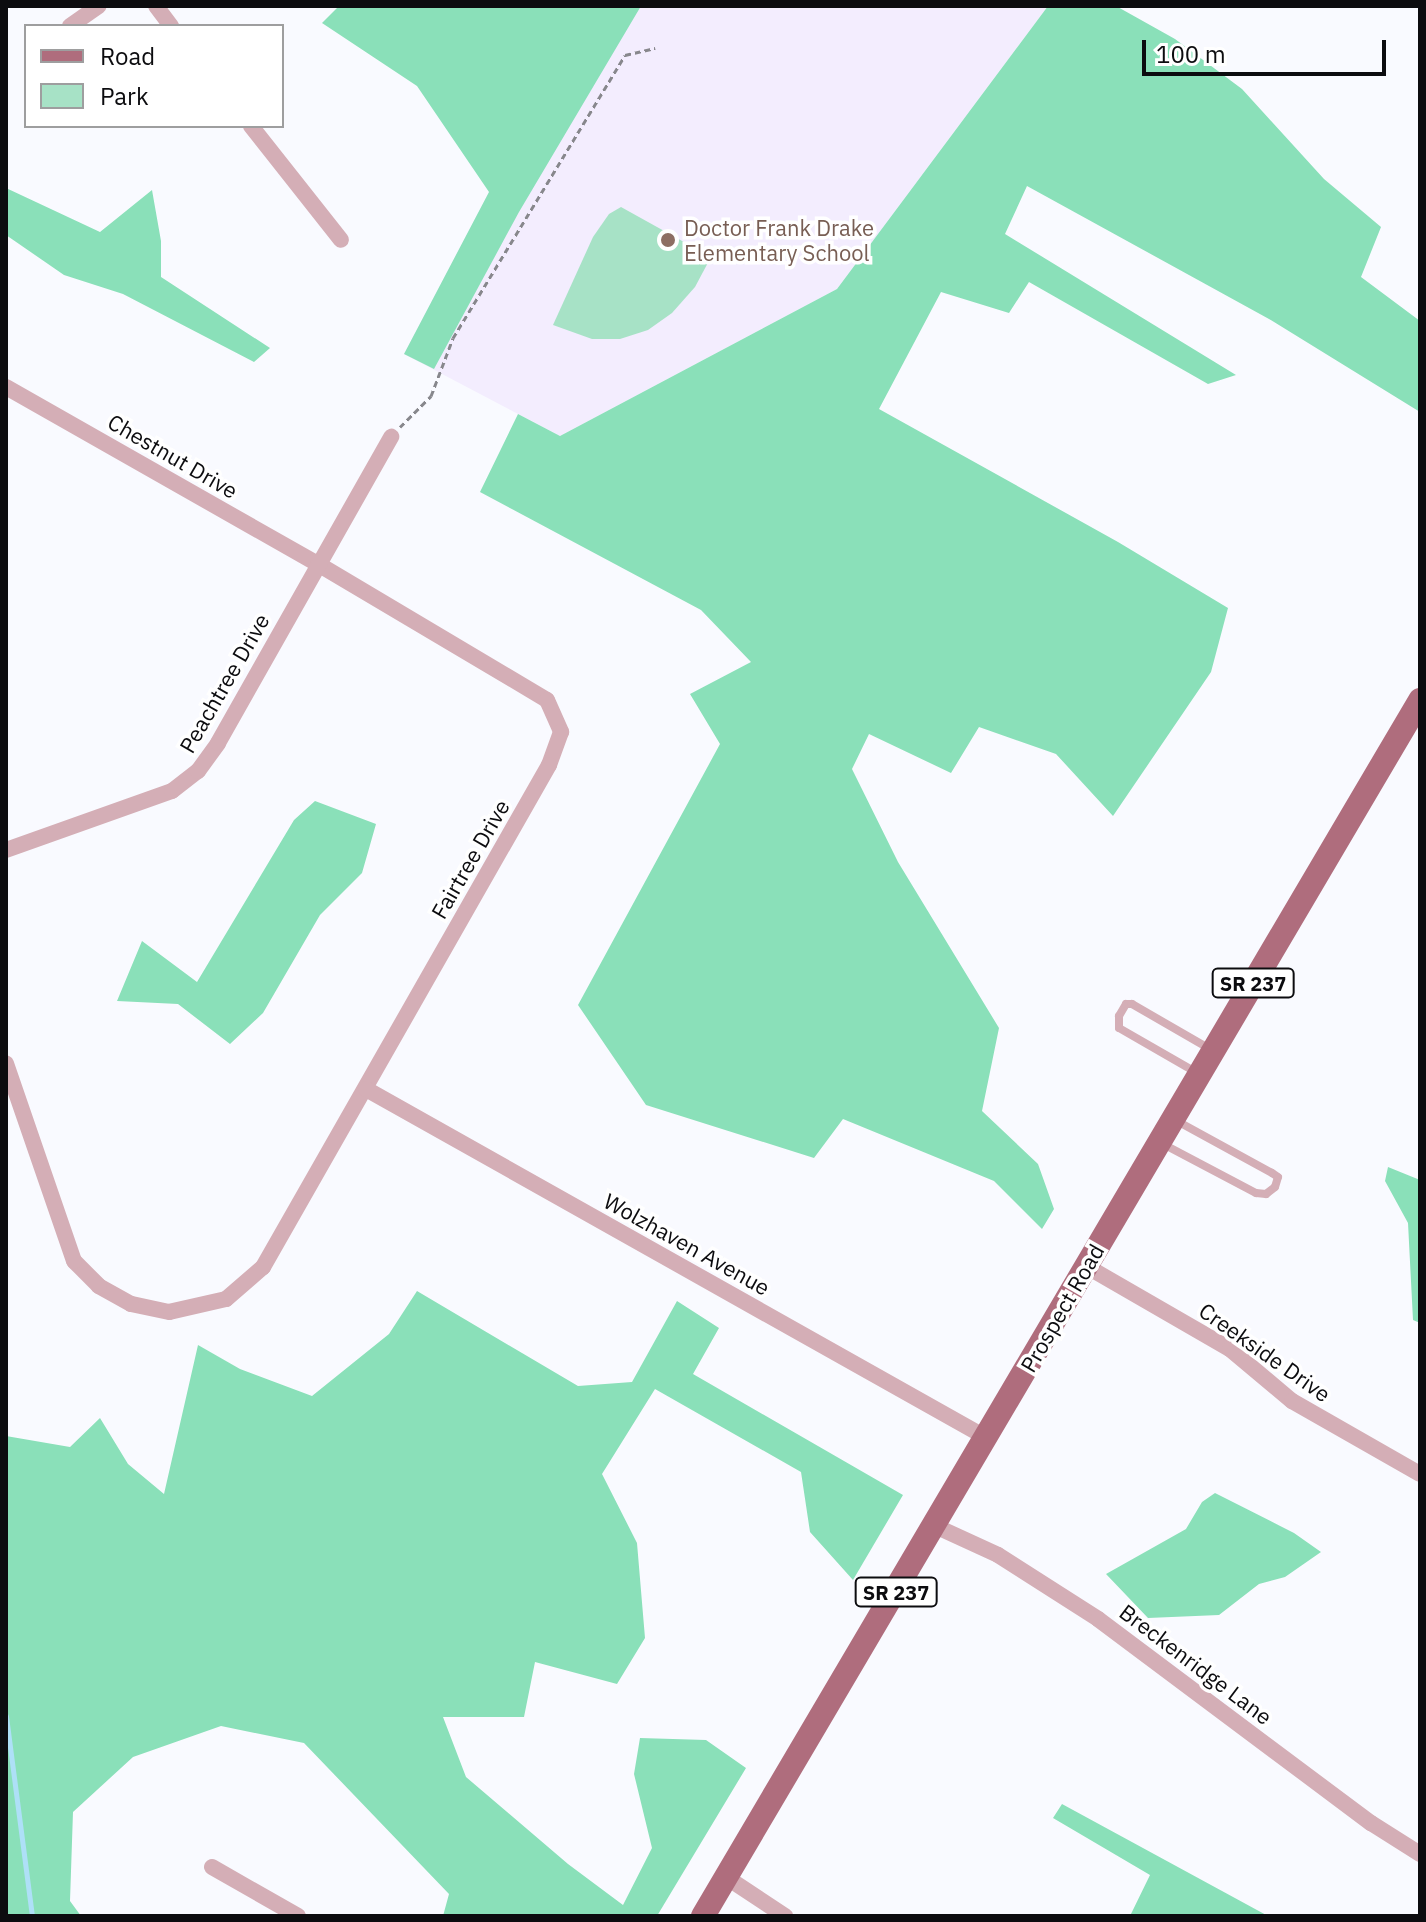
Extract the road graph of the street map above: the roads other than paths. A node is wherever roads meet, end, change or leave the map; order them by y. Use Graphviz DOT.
graph roads {
  1 [pos="99,6"];
  2 [pos="156,6"];
  3 [pos="73,24"];
  4 [pos="170,24"];
  5 [pos="253,128"];
  6 [pos="341,240"];
  7 [pos="6,387"];
  8 [pos="391,437"];
  9 [pos="318,564"];
  10 [pos="1420,700"];
  11 [pos="6,850"];
  12 [pos="1213,1051"];
  13 [pos="6,1063"];
  14 [pos="1199,1074"];
  15 [pos="366,1089"];
  16 [pos="1173,1119"];
  17 [pos="1159,1142"];
  18 [pos="1086,1266"];
  19 [pos="987,1438"];
  20 [pos="1420,1474"];
  21 [pos="935,1526"];
  22 [pos="1420,1854"];
  23 [pos="212,1867"];
  24 [pos="726,1877"];
  25 [pos="298,1916"];
  26 [pos="703,1916"];
  27 [pos="785,1916"];
  1 -- 3 [label="street"];
  2 -- 4 [label="street"];
  5 -- 6 [label="street"];
  7 -- 9 [label="street, Chestnut Drive"];
  8 -- 9 [label="street, Peachtree Drive"];
  9 -- 11 [label="street, Peachtree Drive"];
  9 -- 15 [label="street, Fairtree Drive"];
  10 -- 12 [label="main road, Prospect Road / SR 237"];
  12 -- 14 [label="main road, Prospect Road / SR 237"];
  12 -- 14 [label="lane"];
  13 -- 15 [label="street, Fairtree Drive"];
  14 -- 16 [label="main road, Prospect Road / SR 237"];
  15 -- 19 [label="street, Wolzhaven Avenue"];
  16 -- 17 [label="main road, Prospect Road / SR 237"];
  16 -- 17 [label="lane"];
  17 -- 18 [label="main road, Prospect Road / SR 237"];
  18 -- 19 [label="main road, Prospect Road / SR 237"];
  18 -- 20 [label="street, Creekside Drive"];
  19 -- 21 [label="main road, Prospect Road / SR 237"];
  21 -- 22 [label="street, Breckenridge Lane"];
  21 -- 24 [label="main road, Prospect Road / SR 237"];
  23 -- 25 [label="street"];
  24 -- 26 [label="main road, Prospect Road / SR 237"];
  24 -- 27 [label="street"];
}
